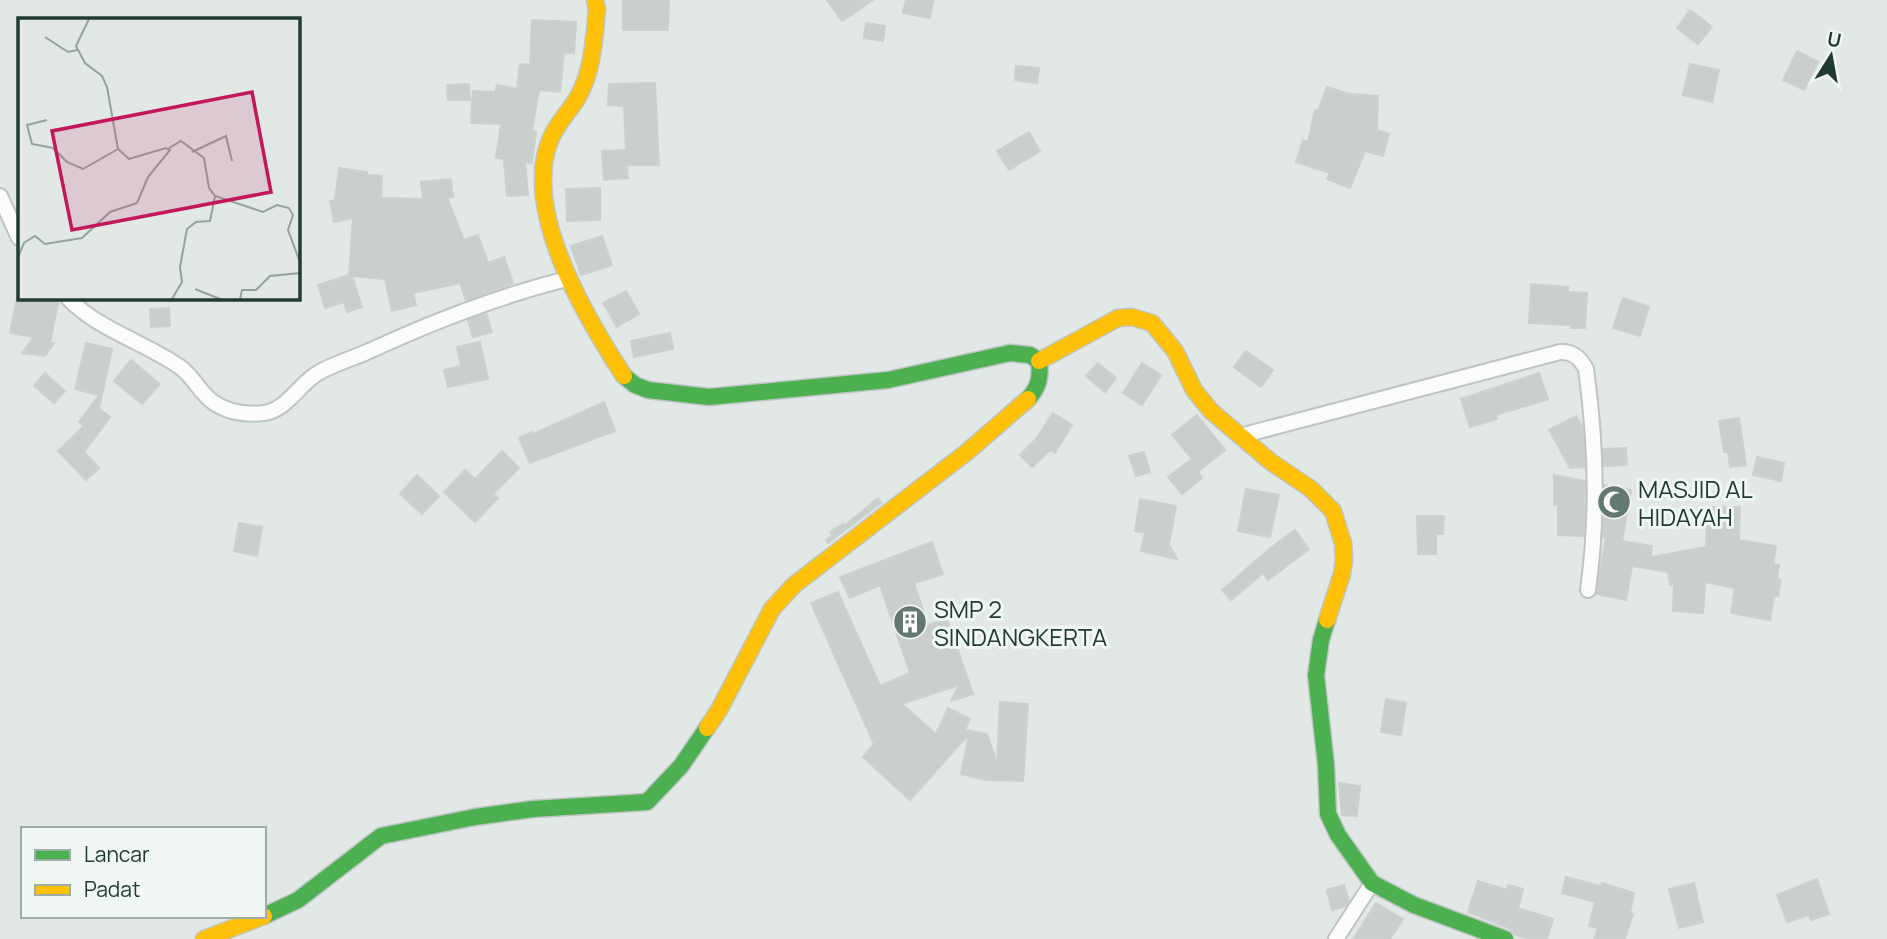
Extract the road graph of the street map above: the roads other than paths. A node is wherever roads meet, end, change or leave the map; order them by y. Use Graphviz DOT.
graph roads {
  1 [pos="595,0"];
  2 [pos="0,195"];
  3 [pos="18,236"];
  4 [pos="567,279"];
  5 [pos="69,299"];
  6 [pos="1038,361"];
  7 [pos="1240,436"];
  8 [pos="1588,590"];
  9 [pos="1372,883"];
  10 [pos="266,915"];
  11 [pos="259,918"];
  12 [pos="204,939"];
  13 [pos="1336,939"];
  14 [pos="1505,939"];
  1 -- 4 [label="street"];
  2 -- 3 [label="street"];
  4 -- 5 [label="street"];
  4 -- 6 [label="street"];
  6 -- 7 [label="street"];
  6 -- 10 [label="street"];
  7 -- 8 [label="street"];
  7 -- 9 [label="street"];
  9 -- 13 [label="street"];
  9 -- 14 [label="street"];
  11 -- 12 [label="street"];
}
